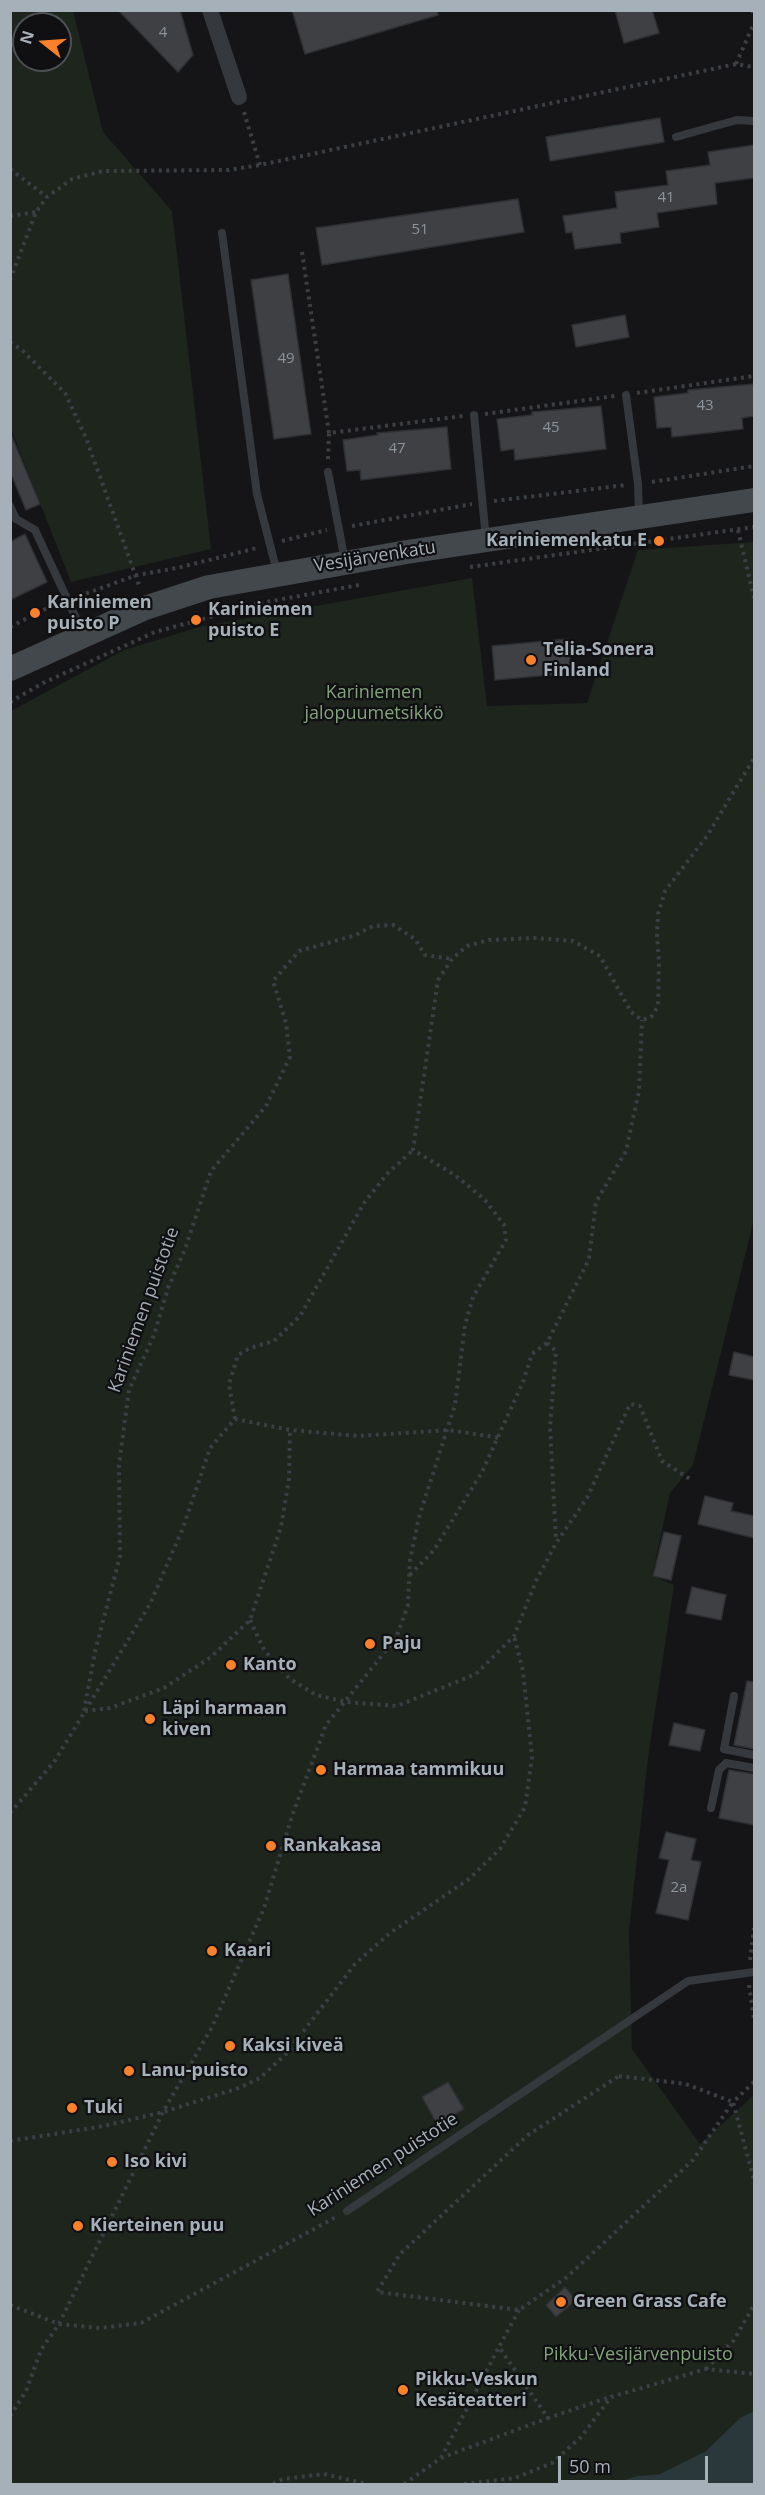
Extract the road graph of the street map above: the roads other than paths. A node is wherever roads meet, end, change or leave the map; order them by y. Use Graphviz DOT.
graph roads {
  1 [pos="210,10"];
  2 [pos="239,97"];
  3 [pos="754,120"];
  4 [pos="676,137"];
  5 [pos="222,233"];
  6 [pos="626,395"];
  7 [pos="474,415"];
  8 [pos="328,472"];
  9 [pos="754,500"];
  10 [pos="10,506"];
  11 [pos="639,517"];
  12 [pos="486,540"];
  13 [pos="345,562"];
  14 [pos="277,573"];
  15 [pos="84,633"];
  16 [pos="10,669"];
  17 [pos="734,1696"];
  18 [pos="754,1755"];
  19 [pos="754,1768"];
  20 [pos="711,1808"];
  21 [pos="754,1972"];
  22 [pos="347,2211"];
  1 -- 2 [label="street"];
  3 -- 4 [label="lane"];
  5 -- 14 [label="lane"];
  6 -- 11 [label="lane"];
  7 -- 12 [label="lane"];
  8 -- 13 [label="lane"];
  9 -- 11 [label="street, Vesijärvenkatu"];
  10 -- 15 [label="lane"];
  11 -- 12 [label="street, Vesijärvenkatu"];
  12 -- 13 [label="street, Vesijärvenkatu"];
  13 -- 14 [label="street, Vesijärvenkatu"];
  14 -- 15 [label="street, Vesijärvenkatu"];
  15 -- 16 [label="street, Vesijärvenkatu"];
  17 -- 18 [label="lane"];
  19 -- 20 [label="lane"];
  21 -- 22 [label="lane, Kariniemen puistotie"];
}
